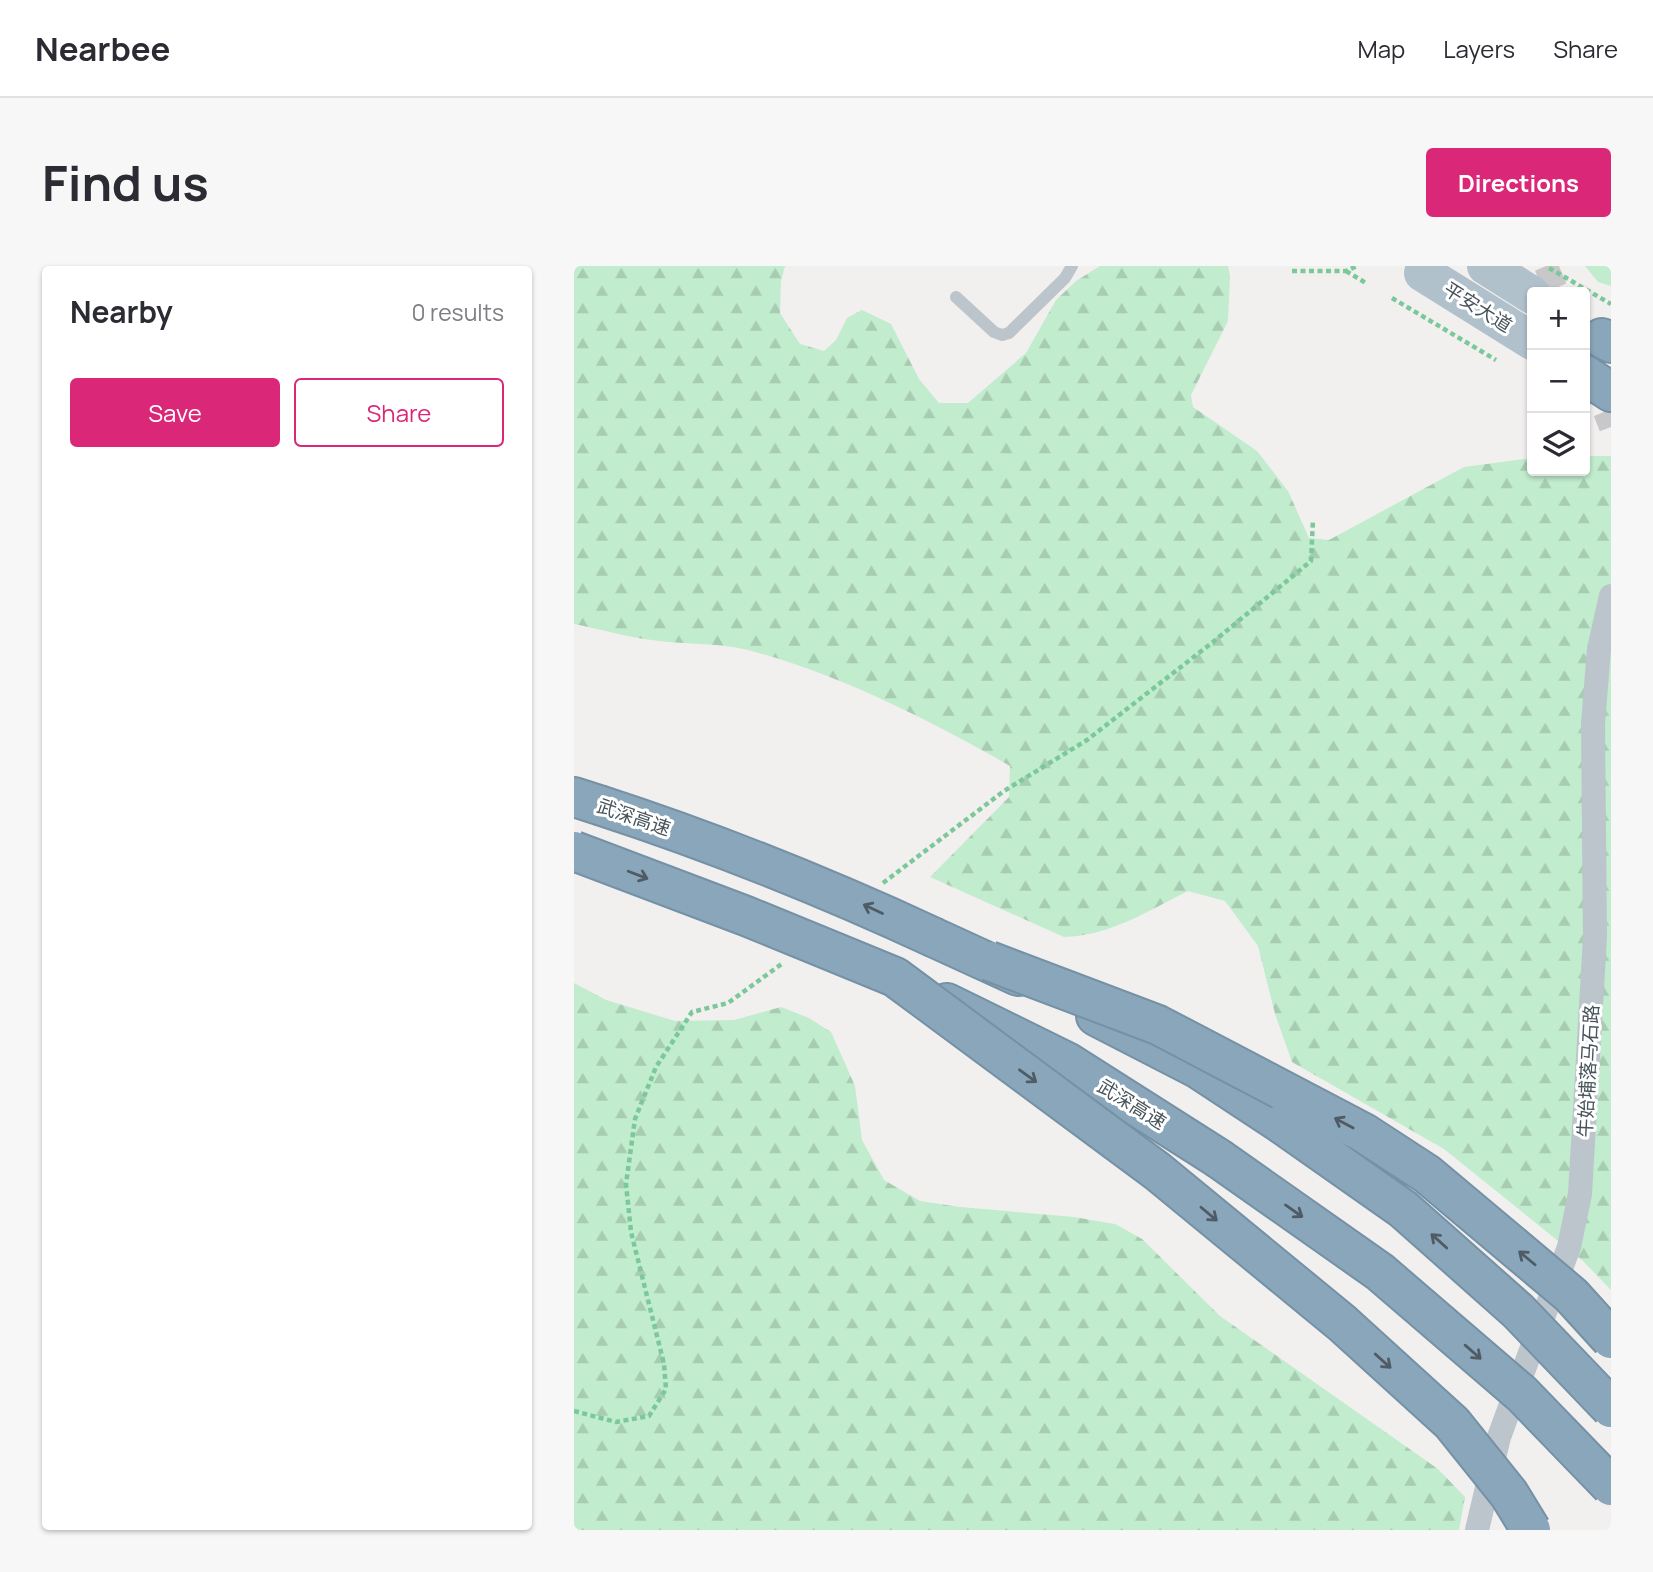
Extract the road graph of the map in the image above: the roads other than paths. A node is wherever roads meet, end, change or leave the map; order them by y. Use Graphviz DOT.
graph roads {
  1 [pos="1072,266"];
  2 [pos="1486,266"];
  3 [pos="1430,269"];
  4 [pos="1527,292"];
  5 [pos="956,297"];
  6 [pos="1527,337"];
  7 [pos="1590,378"];
  8 [pos="1611,393"];
  9 [pos="1611,596"];
  10 [pos="586,801"];
  11 [pos="574,851"];
  12 [pos="989,961"];
  13 [pos="895,977"];
  14 [pos="1611,1339"];
  15 [pos="1611,1408"];
  16 [pos="1611,1486"];
  17 [pos="1477,1530"];
  18 [pos="1531,1530"];
  1 -- 5 [label="lane"];
  2 -- 4 [label="main road, 平安大道"];
  3 -- 6 [label="main road, 平安大道"];
  7 -- 8 [label="highway"];
  9 -- 17 [label="street, 牛始埔落马石路"];
  12 -- 10 [label="highway, 武深高速, one-way, bridge"];
  11 -- 13 [label="highway, 武深高速, one-way, bridge"];
  14 -- 12 [label="highway, one-way, bridge"];
  15 -- 12 [label="highway, 武深高速, one-way, bridge"];
  13 -- 16 [label="highway, 武深高速, one-way, bridge"];
  13 -- 18 [label="highway, one-way, bridge"];
}
